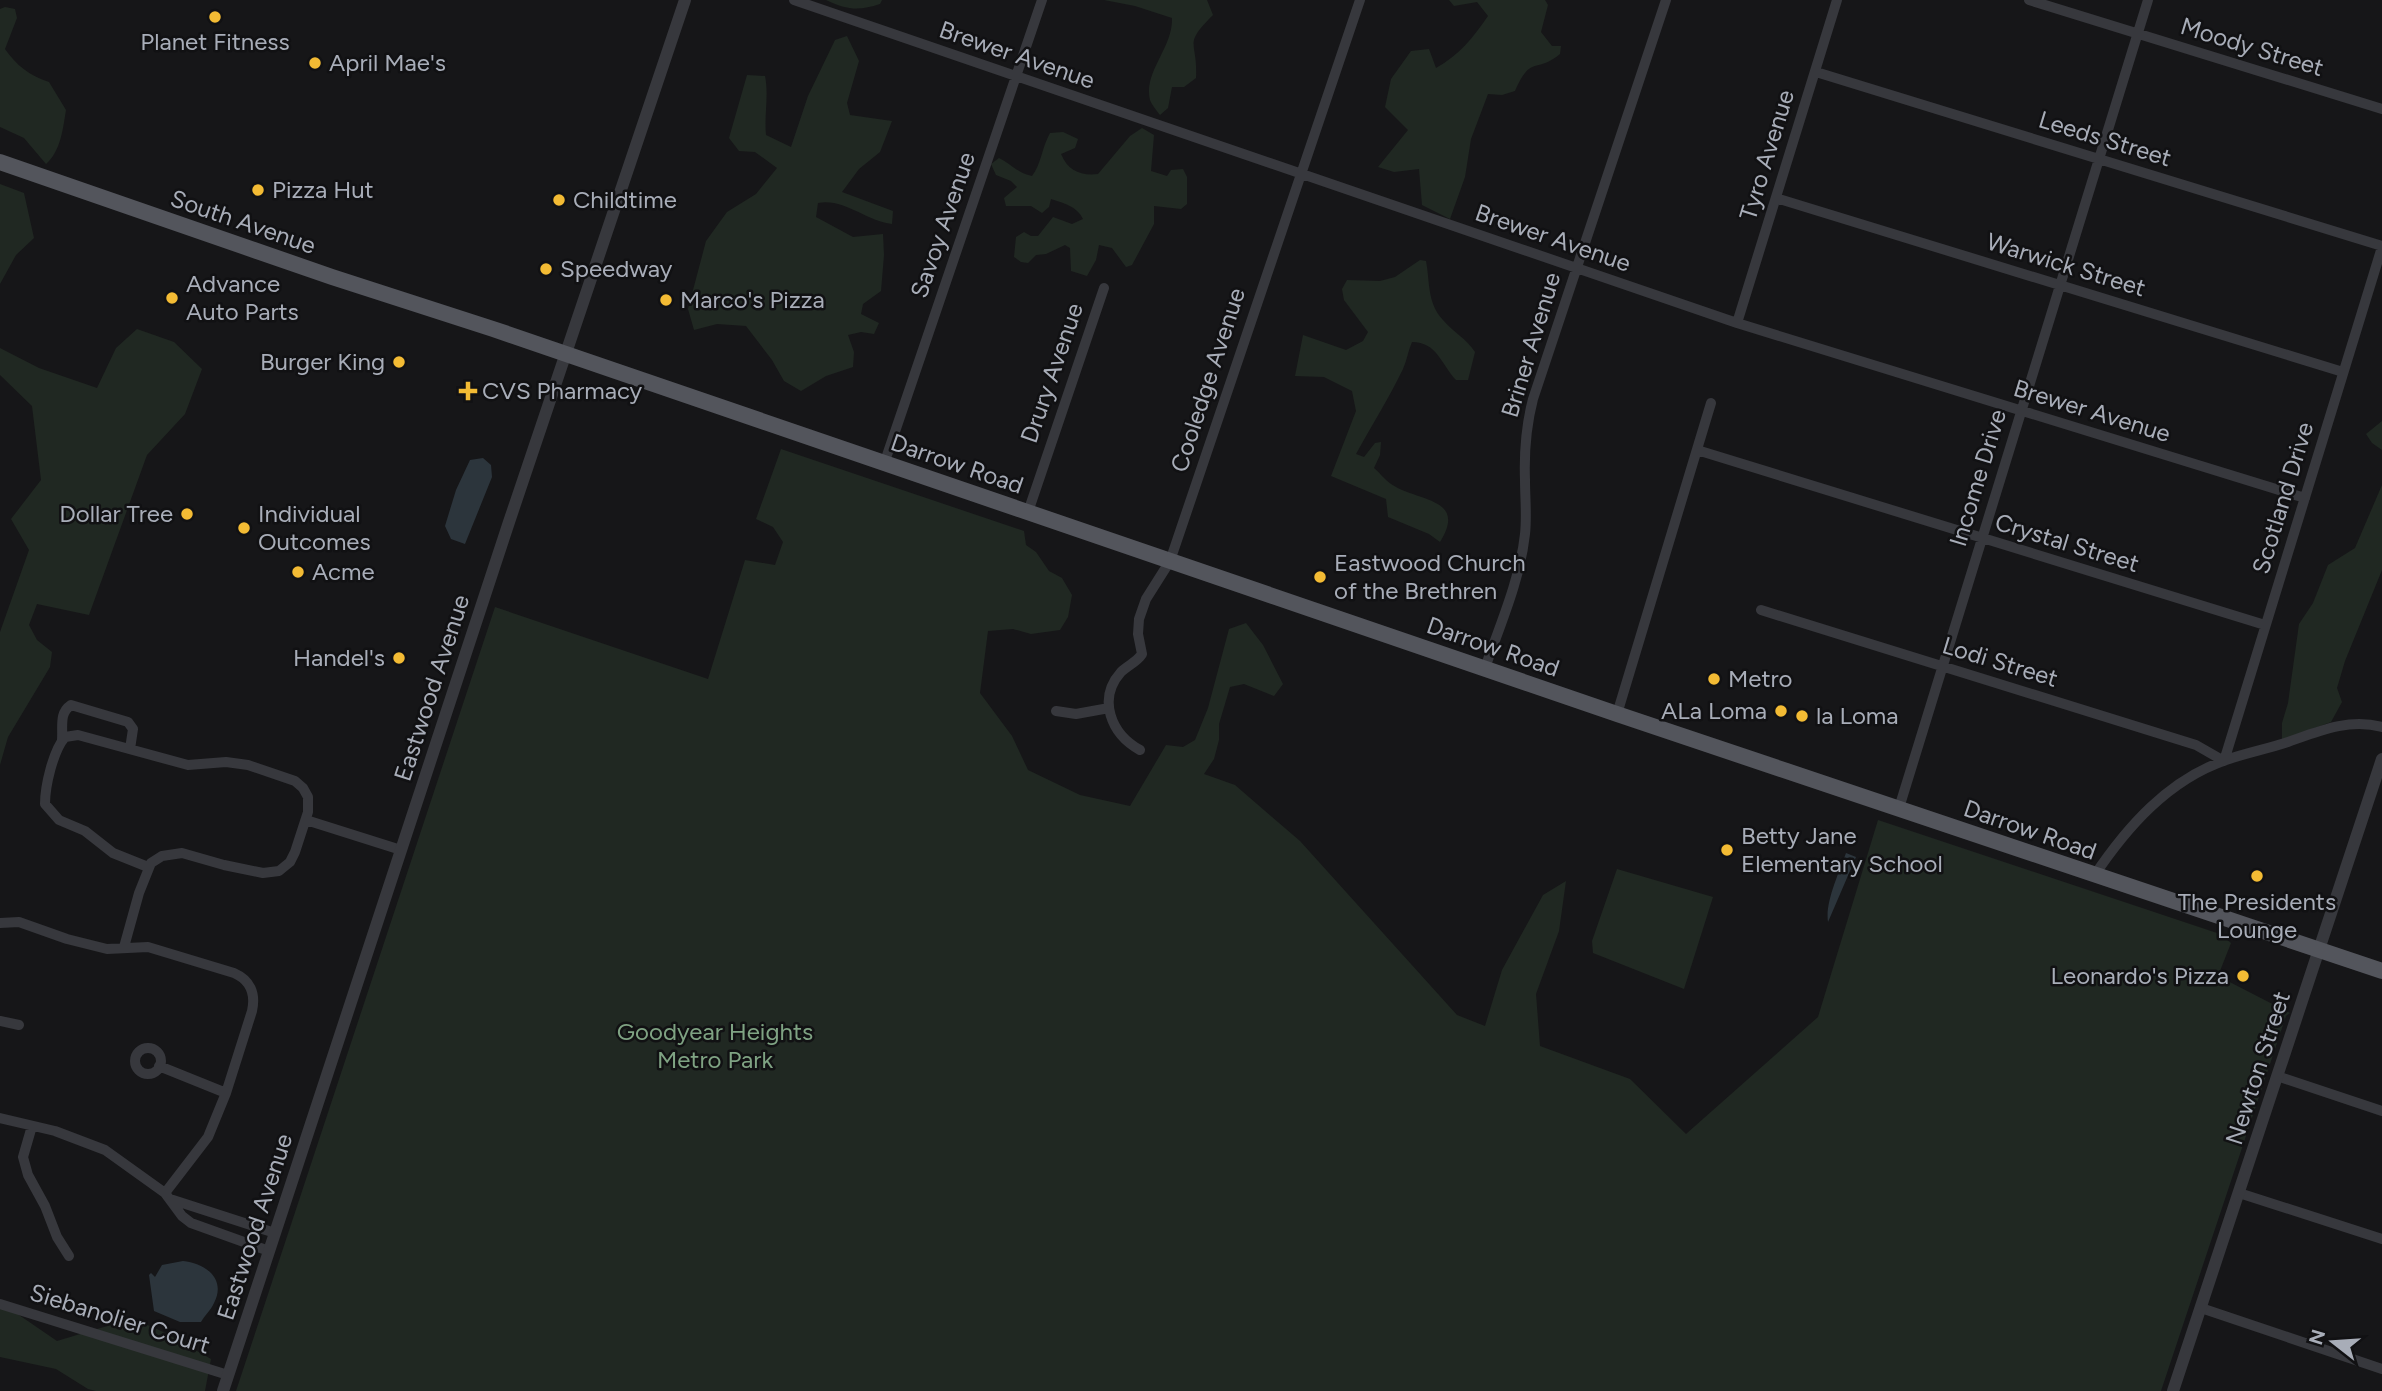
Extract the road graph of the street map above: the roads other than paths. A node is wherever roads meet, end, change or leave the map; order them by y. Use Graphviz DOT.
graph roads {
  1 [pos="685,0"];
  2 [pos="794,0"];
  3 [pos="1042,0"];
  4 [pos="1360,0"];
  5 [pos="1666,0"];
  6 [pos="1837,0"];
  7 [pos="2029,0"];
  8 [pos="2148,0"];
  9 [pos="2138,34"];
  10 [pos="1815,72"];
  11 [pos="1015,77"];
  12 [pos="2382,109"];
  13 [pos="2099,160"];
  14 [pos="0,162"];
  15 [pos="1299,174"];
  16 [pos="1776,198"];
  17 [pos="2382,247"];
  18 [pos="1575,268"];
  19 [pos="2060,285"];
  20 [pos="1104,288"];
  21 [pos="472,321"];
  22 [pos="1737,323"];
  23 [pos="566,355"];
  24 [pos="2343,372"];
  25 [pos="1711,403"];
  26 [pos="2021,411"];
  27 [pos="1697,450"];
  28 [pos="884,464"];
  29 [pos="2305,498"];
  30 [pos="1028,512"];
  31 [pos="1982,539"];
  32 [pos="1170,561"];
  33 [pos="1761,610"];
  34 [pos="2265,625"];
  35 [pos="1942,666"];
  36 [pos="1485,668"];
  37 [pos="1109,708"];
  38 [pos="1056,711"];
  39 [pos="1617,714"];
  40 [pos="2382,727"];
  41 [pos="62,740"];
  42 [pos="130,749"];
  43 [pos="1140,750"];
  44 [pos="2382,759"];
  45 [pos="2224,761"];
  46 [pos="1899,808"];
  47 [pos="306,820"];
  48 [pos="401,850"];
  49 [pos="148,867"];
  50 [pos="2094,876"];
  51 [pos="0,923"];
  52 [pos="124,947"];
  53 [pos="2319,949"];
  54 [pos="2382,971"];
  55 [pos="0,1021"];
  56 [pos="19,1025"];
  57 [pos="159,1066"];
  58 [pos="2277,1076"];
  59 [pos="226,1093"];
  60 [pos="2382,1111"];
  61 [pos="0,1118"];
  62 [pos="32,1126"];
  63 [pos="2239,1193"];
  64 [pos="167,1196"];
  65 [pos="219,1214"];
  66 [pos="241,1221"];
  67 [pos="213,1232"];
  68 [pos="275,1233"];
  69 [pos="235,1239"];
  70 [pos="2382,1239"];
  71 [pos="269,1251"];
  72 [pos="69,1256"];
  73 [pos="0,1304"];
  74 [pos="2201,1308"];
  75 [pos="2382,1369"];
  76 [pos="228,1375"];
  77 [pos="223,1391"];
  78 [pos="2173,1391"];
  1 -- 23 [label="street, Eastwood Avenue"];
  2 -- 11 [label="street, Brewer Avenue"];
  3 -- 11 [label="street, Savoy Avenue"];
  4 -- 15 [label="street, Cooledge Avenue"];
  5 -- 18 [label="street, Briner Avenue"];
  6 -- 10 [label="street, Tyro Avenue"];
  7 -- 9 [label="street, Moody Street"];
  8 -- 9 [label="street, Income Drive"];
  9 -- 12 [label="street, Moody Street"];
  9 -- 13 [label="street, Income Drive"];
  10 -- 13 [label="street, Leeds Street"];
  10 -- 16 [label="street, Tyro Avenue"];
  11 -- 15 [label="street, Brewer Avenue"];
  11 -- 28 [label="street, Savoy Avenue"];
  13 -- 17 [label="street, Leeds Street"];
  13 -- 19 [label="street, Income Drive"];
  14 -- 21 [label="main road, South Avenue"];
  15 -- 18 [label="street, Brewer Avenue"];
  15 -- 32 [label="street, Cooledge Avenue"];
  16 -- 19 [label="street, Warwick Street"];
  16 -- 22 [label="street, Tyro Avenue"];
  17 -- 24 [label="street, Scotland Drive"];
  18 -- 22 [label="street, Brewer Avenue"];
  18 -- 36 [label="street, Briner Avenue"];
  19 -- 24 [label="street, Warwick Street"];
  19 -- 26 [label="street, Income Drive"];
  20 -- 30 [label="street, Drury Avenue"];
  21 -- 23 [label="main road, Darrow Road"];
  22 -- 26 [label="street, Brewer Avenue"];
  23 -- 28 [label="main road, Darrow Road"];
  23 -- 48 [label="street, Eastwood Avenue"];
  24 -- 29 [label="street, Scotland Drive"];
  25 -- 27 [label="street"];
  26 -- 29 [label="street, Brewer Avenue"];
  26 -- 31 [label="street, Income Drive"];
  27 -- 31 [label="street, Crystal Street"];
  27 -- 39 [label="street"];
  28 -- 30 [label="main road, Darrow Road"];
  29 -- 34 [label="street, Scotland Drive"];
  30 -- 32 [label="main road, Darrow Road"];
  31 -- 34 [label="street, Crystal Street"];
  31 -- 35 [label="street, Income Drive"];
  32 -- 36 [label="main road, Darrow Road"];
  32 -- 37 [label="street, Cooledge Avenue"];
  33 -- 35 [label="street, Lodi Street"];
  34 -- 45 [label="street, Scotland Drive"];
  35 -- 45 [label="street, Lodi Street"];
  35 -- 46 [label="street, Income Drive"];
  36 -- 39 [label="main road, Darrow Road"];
  37 -- 38 [label="street"];
  37 -- 43 [label="street"];
  39 -- 46 [label="main road, Darrow Road"];
  40 -- 45 [label="street"];
  41 -- 42 [label="street"];
  41 -- 42 [label="street"];
  41 -- 49 [label="street"];
  42 -- 47 [label="street"];
  44 -- 53 [label="street, Newton Street"];
  45 -- 50 [label="street"];
  46 -- 50 [label="main road, Darrow Road"];
  47 -- 48 [label="street"];
  47 -- 49 [label="street"];
  48 -- 68 [label="street, Eastwood Avenue"];
  49 -- 52 [label="street"];
  50 -- 53 [label="main road, Darrow Road"];
  51 -- 52 [label="street"];
  52 -- 59 [label="street"];
  53 -- 54 [label="main road, Darrow Road"];
  53 -- 58 [label="street, Newton Street"];
  55 -- 56 [label="street"];
  57 -- 59 [label="street"];
  58 -- 60 [label="street"];
  58 -- 63 [label="street, Newton Street"];
  59 -- 64 [label="street"];
  61 -- 62 [label="street"];
  62 -- 64 [label="street"];
  62 -- 72 [label="street"];
  63 -- 70 [label="street"];
  63 -- 74 [label="street, Newton Street"];
  64 -- 65 [label="street"];
  64 -- 67 [label="street"];
  65 -- 66 [label="street"];
  65 -- 67 [label="street"];
  66 -- 68 [label="street"];
  66 -- 69 [label="street"];
  67 -- 69 [label="street"];
  68 -- 71 [label="street, Eastwood Avenue"];
  69 -- 71 [label="street"];
  71 -- 76 [label="street, Eastwood Avenue"];
  73 -- 76 [label="street, Siebanolier Court"];
  74 -- 75 [label="street"];
  74 -- 78 [label="street, Newton Street"];
  76 -- 77 [label="street, Eastwood Avenue"];
}
